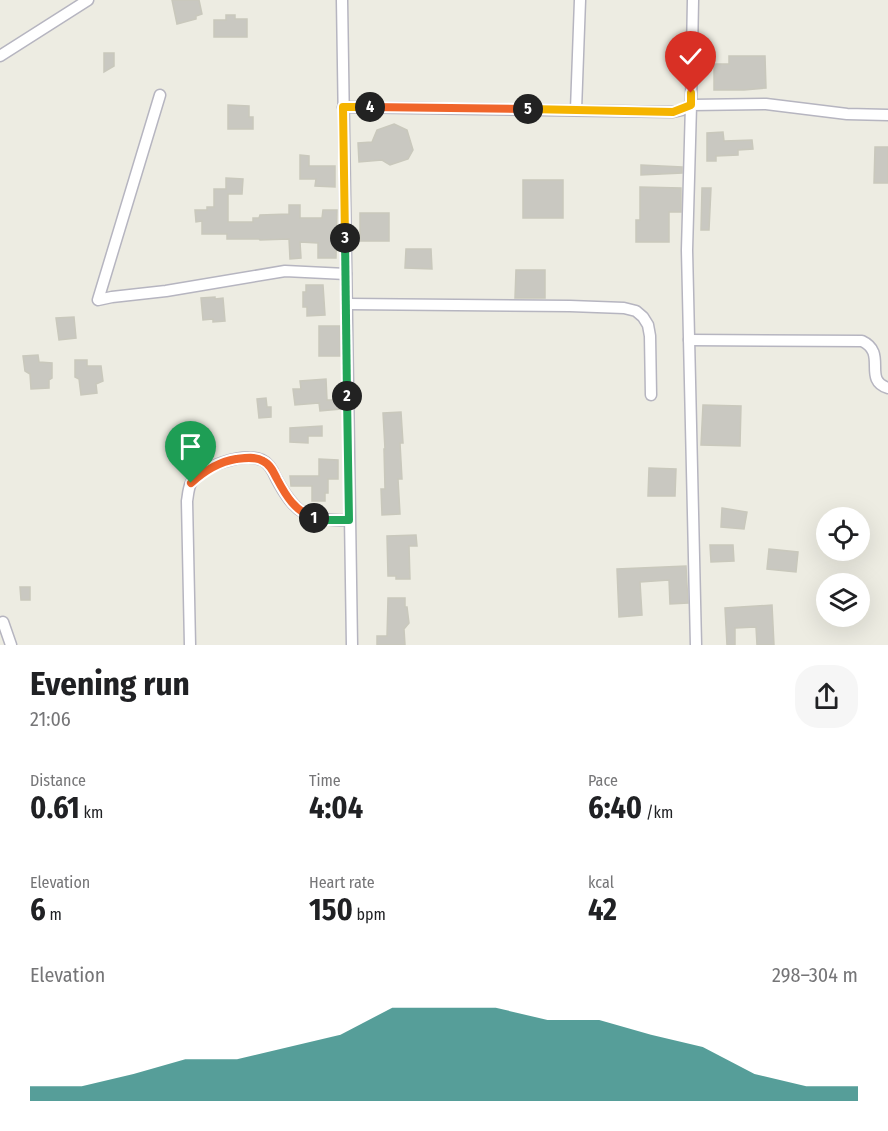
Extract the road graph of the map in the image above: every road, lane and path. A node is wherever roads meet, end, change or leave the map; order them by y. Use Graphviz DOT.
graph roads {
  1 [pos="88,0"];
  2 [pos="342,0"];
  3 [pos="580,0"];
  4 [pos="693,0"];
  5 [pos="0,56"];
  6 [pos="160,95"];
  7 [pos="691,105"];
  8 [pos="343,107"];
  9 [pos="576,110"];
  10 [pos="888,115"];
  11 [pos="346,274"];
  12 [pos="347,304"];
  13 [pos="689,340"];
  14 [pos="888,388"];
  15 [pos="651,395"];
  16 [pos="349,520"];
  17 [pos="3,622"];
  18 [pos="11,645"];
  19 [pos="190,645"];
  20 [pos="352,645"];
  21 [pos="696,645"];
  1 -- 5 [label="street"];
  2 -- 8 [label="street"];
  3 -- 9 [label="street"];
  4 -- 7 [label="street"];
  6 -- 11 [label="street"];
  7 -- 9 [label="street"];
  7 -- 10 [label="street"];
  7 -- 13 [label="street"];
  8 -- 9 [label="street"];
  8 -- 11 [label="street"];
  11 -- 12 [label="street"];
  12 -- 15 [label="street"];
  12 -- 16 [label="street"];
  13 -- 14 [label="street"];
  13 -- 21 [label="street"];
  16 -- 19 [label="street"];
  16 -- 20 [label="street"];
  17 -- 18 [label="street"];
}
